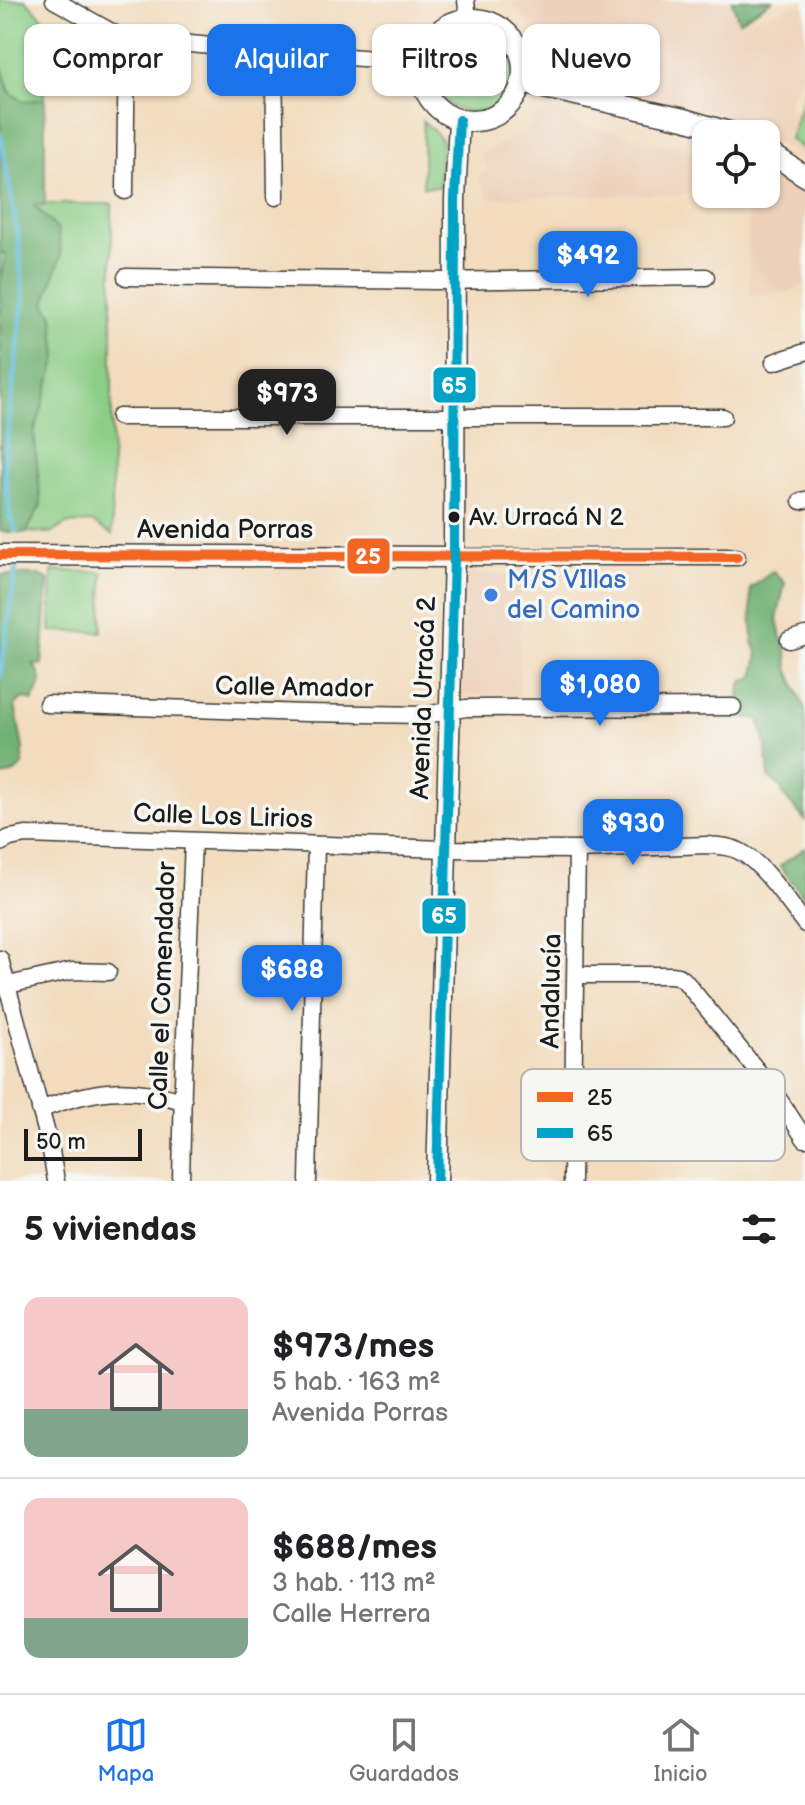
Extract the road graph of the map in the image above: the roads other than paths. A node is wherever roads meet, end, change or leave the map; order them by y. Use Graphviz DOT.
graph roads {
  1 [pos="54,0"];
  2 [pos="467,10"];
  3 [pos="97,24"];
  4 [pos="450,24"];
  5 [pos="522,62"];
  6 [pos="522,83"];
  7 [pos="126,96"];
  8 [pos="275,96"];
  9 [pos="427,96"];
  10 [pos="580,96"];
  11 [pos="459,120"];
  12 [pos="692,121"];
  13 [pos="780,159"];
  14 [pos="805,176"];
  15 [pos="125,191"];
  16 [pos="276,197"];
  17 [pos="126,277"];
  18 [pos="706,277"];
  19 [pos="454,281"];
  20 [pos="805,352"];
  21 [pos="774,362"];
  22 [pos="119,417"];
  23 [pos="723,417"];
  24 [pos="454,418"];
  25 [pos="0,555"];
  26 [pos="454,557"];
  27 [pos="737,557"];
  28 [pos="47,704"];
  29 [pos="733,707"];
  30 [pos="449,712"];
  31 [pos="193,841"];
  32 [pos="0,843"];
  33 [pos="316,845"];
  34 [pos="446,849"];
  35 [pos="577,850"];
  36 [pos="805,924"];
  37 [pos="0,959"];
  38 [pos="108,972"];
  39 [pos="576,975"];
  40 [pos="8,985"];
  41 [pos="574,1069"];
  42 [pos="756,1069"];
  43 [pos="183,1101"];
  44 [pos="785,1109"];
  45 [pos="40,1110"];
  46 [pos="805,1139"];
  47 [pos="56,1181"];
  48 [pos="181,1181"];
  49 [pos="308,1181"];
  50 [pos="437,1181"];
  1 -- 3 [label="street"];
  2 -- 4 [label="street"];
  2 -- 5 [label="street"];
  6 -- 11 [label="street"];
  7 -- 15 [label="street"];
  8 -- 16 [label="street"];
  9 -- 11 [label="street"];
  10 -- 12 [label="street"];
  11 -- 19 [label="street, Avenida Urracá 2"];
  13 -- 14 [label="street"];
  17 -- 19 [label="street"];
  18 -- 19 [label="street"];
  19 -- 24 [label="street, Avenida Urracá 2"];
  20 -- 21 [label="street"];
  22 -- 24 [label="street"];
  23 -- 24 [label="street"];
  24 -- 26 [label="street, Avenida Urracá 2"];
  25 -- 26 [label="street, Avenida Porras"];
  26 -- 27 [label="street, Avenida Porras"];
  26 -- 30 [label="street, Avenida Urracá 2"];
  28 -- 30 [label="street, Calle Amador"];
  29 -- 30 [label="street, Calle Amador"];
  30 -- 34 [label="street, Avenida Urracá 2"];
  31 -- 32 [label="street, Calle Los Lirios"];
  31 -- 33 [label="street, Calle Los Lirios"];
  31 -- 43 [label="street, Calle el Comendador"];
  33 -- 34 [label="street, Calle Los Lirios"];
  33 -- 49 [label="street"];
  34 -- 35 [label="street, Calle Los Lirios"];
  34 -- 50 [label="street, Avenida Urracá 2"];
  35 -- 36 [label="street, Calle Los Lirios"];
  35 -- 39 [label="street, Andalucía"];
  37 -- 40 [label="street"];
  38 -- 40 [label="street"];
  39 -- 41 [label="street, Andalucía"];
  39 -- 42 [label="street"];
  40 -- 45 [label="street"];
  43 -- 45 [label="street"];
  43 -- 48 [label="street, Calle el Comendador"];
  44 -- 46 [label="street"];
  45 -- 47 [label="street"];
}
